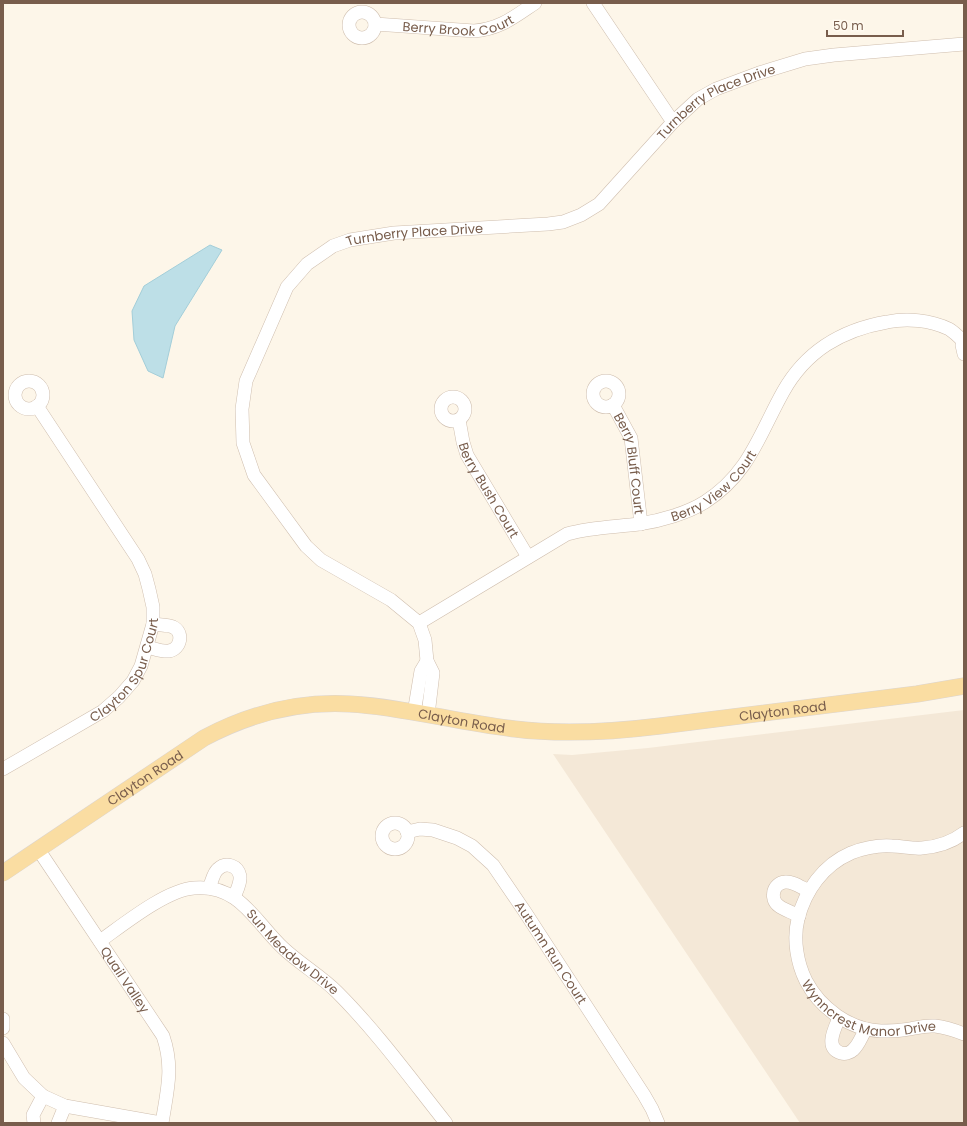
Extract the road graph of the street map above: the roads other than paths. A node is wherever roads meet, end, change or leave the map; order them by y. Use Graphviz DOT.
graph roads {
  1 [pos="535,3"];
  2 [pos="593,3"];
  3 [pos="375,24"];
  4 [pos="964,44"];
  5 [pos="673,122"];
  6 [pos="964,345"];
  7 [pos="613,405"];
  8 [pos="37,406"];
  9 [pos="459,420"];
  10 [pos="641,524"];
  11 [pos="528,557"];
  12 [pos="419,623"];
  13 [pos="153,624"];
  14 [pos="147,647"];
  15 [pos="964,686"];
  16 [pos="421,714"];
  17 [pos="3,768"];
  18 [pos="407,832"];
  19 [pos="964,833"];
  20 [pos="38,849"];
  21 [pos="3,873"];
  22 [pos="210,888"];
  23 [pos="809,891"];
  24 [pos="234,896"];
  25 [pos="799,916"];
  26 [pos="100,941"];
  27 [pos="839,1018"];
  28 [pos="3,1019"];
  29 [pos="3,1028"];
  30 [pos="866,1029"];
  31 [pos="964,1034"];
  32 [pos="3,1044"];
  33 [pos="43,1096"];
  34 [pos="65,1106"];
  35 [pos="34,1123"];
  36 [pos="58,1123"];
  37 [pos="161,1123"];
  38 [pos="446,1123"];
  39 [pos="658,1123"];
  1 -- 3 [label="street, Berry Brook Court"];
  2 -- 5 [label="street"];
  4 -- 5 [label="street, Turnberry Place Drive"];
  5 -- 12 [label="street, Turnberry Place Drive"];
  6 -- 10 [label="street, Berry View Court"];
  7 -- 10 [label="street, Berry Bluff Court"];
  8 -- 13 [label="street, Clayton Spur Court"];
  9 -- 11 [label="street, Berry Bush Court"];
  10 -- 11 [label="street, Berry View Court"];
  11 -- 12 [label="street, Berry View Court"];
  12 -- 16 [label="street"];
  13 -- 14 [label="street, Clayton Spur Court"];
  13 -- 14 [label="street"];
  14 -- 17 [label="street, Clayton Spur Court"];
  15 -- 16 [label="main road, Clayton Road"];
  16 -- 20 [label="main road, Clayton Road"];
  18 -- 39 [label="street, Autumn Run Court"];
  19 -- 23 [label="street, Wynncrest Manor Drive"];
  20 -- 21 [label="main road, Clayton Road"];
  20 -- 26 [label="street, Quail Valley"];
  22 -- 24 [label="street, Sun Meadow Drive"];
  22 -- 24 [label="street"];
  22 -- 26 [label="street, Sun Meadow Drive"];
  23 -- 25 [label="street, Wynncrest Manor Drive"];
  23 -- 25 [label="street"];
  24 -- 38 [label="street, Sun Meadow Drive"];
  25 -- 27 [label="street, Wynncrest Manor Drive"];
  26 -- 37 [label="street, Quail Valley"];
  27 -- 30 [label="street, Wynncrest Manor Drive"];
  27 -- 30 [label="street"];
  28 -- 29 [label="street"];
  30 -- 31 [label="street, Wynncrest Manor Drive"];
  32 -- 33 [label="street"];
  33 -- 34 [label="street"];
  33 -- 35 [label="street"];
  34 -- 36 [label="street"];
  34 -- 37 [label="street"];
}
